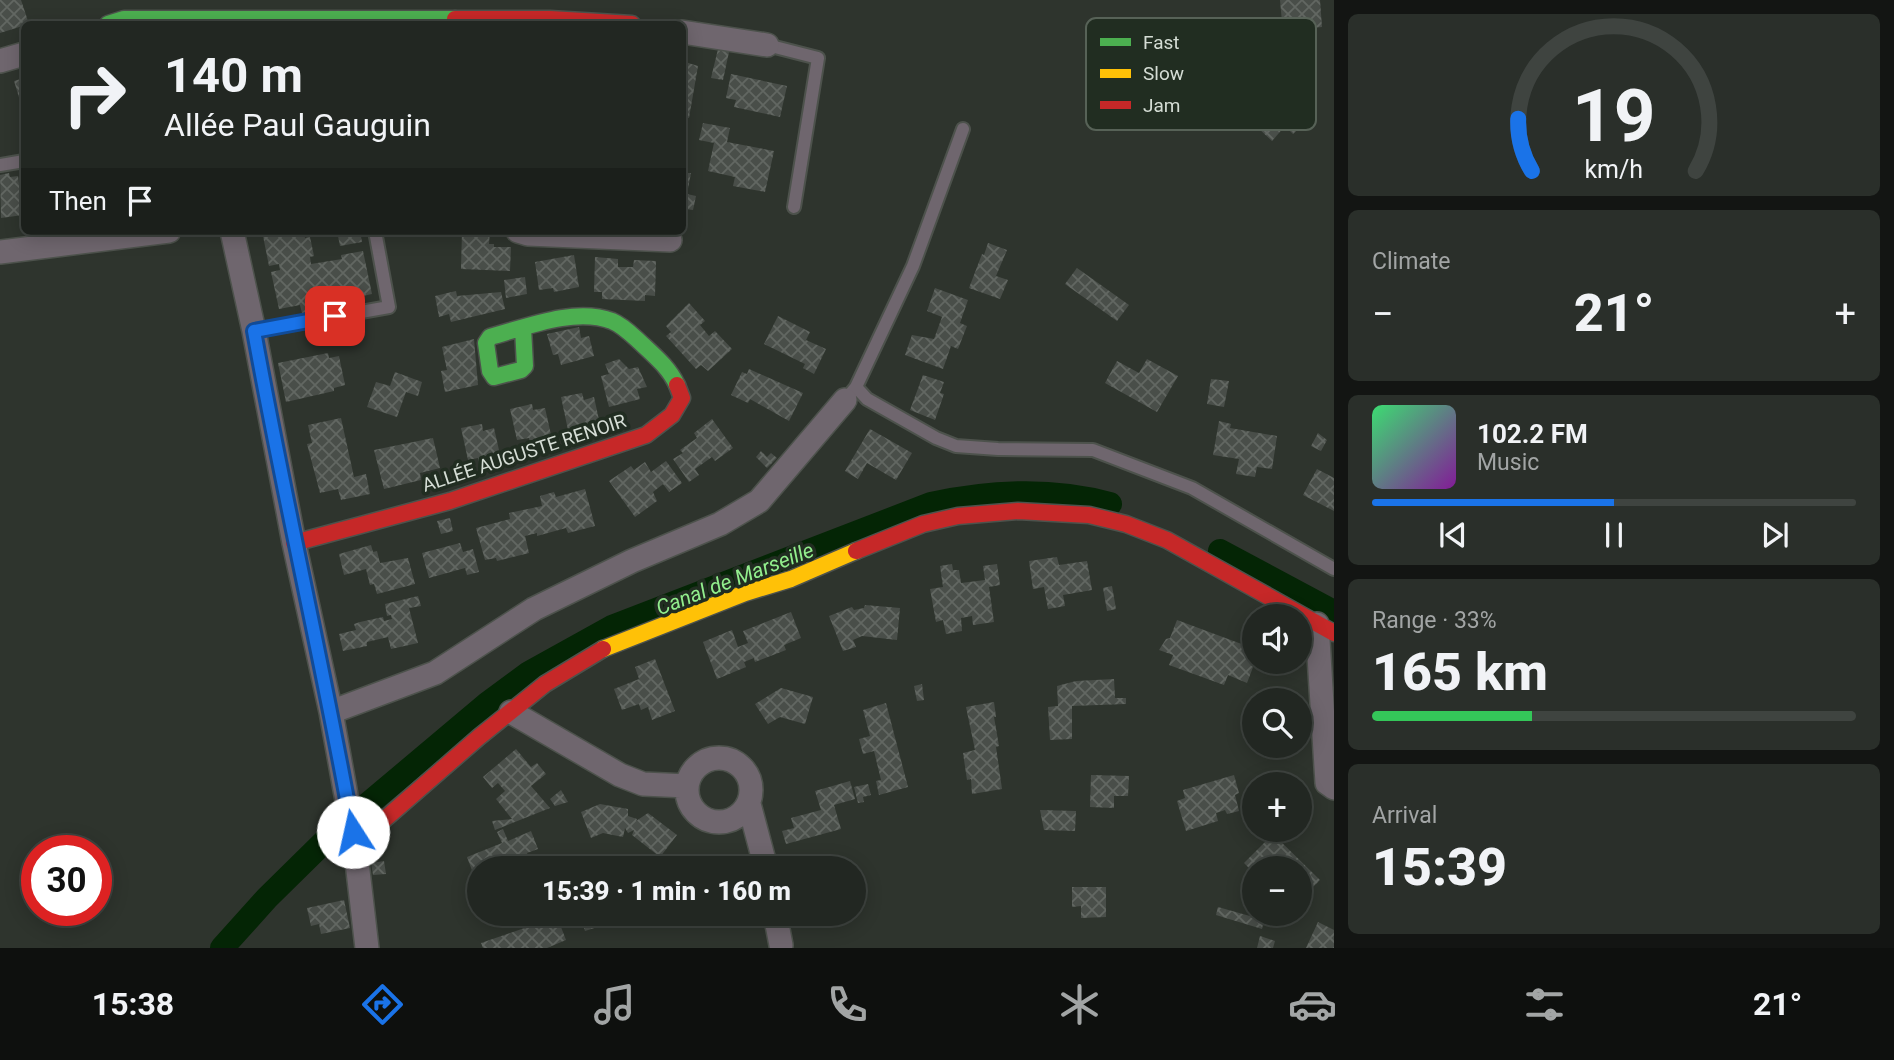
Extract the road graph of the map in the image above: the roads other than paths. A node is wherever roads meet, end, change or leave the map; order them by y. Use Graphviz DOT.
graph roads {
  1 [pos="119,17"];
  2 [pos="583,21"];
  3 [pos="686,33"];
  4 [pos="767,45"];
  5 [pos="21,55"];
  6 [pos="0,61"];
  7 [pos="963,130"];
  8 [pos="21,162"];
  9 [pos="0,165"];
  10 [pos="794,206"];
  11 [pos="137,235"];
  12 [pos="233,235"];
  13 [pos="376,235"];
  14 [pos="552,235"];
  15 [pos="670,240"];
  16 [pos="0,252"];
  17 [pos="523,328"];
  18 [pos="254,331"];
  19 [pos="851,394"];
  20 [pos="294,543"];
  21 [pos="1334,569"];
  22 [pos="1326,629"];
  23 [pos="331,712"];
  24 [pos="511,712"];
  25 [pos="687,786"];
  26 [pos="1334,788"];
  27 [pos="749,804"];
  28 [pos="352,830"];
  29 [pos="763,856"];
  30 [pos="777,926"];
  31 [pos="781,945"];
  32 [pos="366,948"];
  1 -- 2 [label="street"];
  3 -- 4 [label="street"];
  4 -- 10 [label="lane"];
  5 -- 6 [label="street"];
  7 -- 19 [label="lane"];
  8 -- 9 [label="lane"];
  11 -- 16 [label="street"];
  12 -- 18 [label="street"];
  13 -- 18 [label="lane"];
  14 -- 15 [label="street"];
  17 -- 20 [label="street, ALLÉE AUGUSTE RENOIR"];
  18 -- 20 [label="street"];
  19 -- 21 [label="lane"];
  19 -- 23 [label="street"];
  20 -- 23 [label="street"];
  22 -- 24 [label="street"];
  22 -- 26 [label="street"];
  23 -- 28 [label="street"];
  24 -- 25 [label="street"];
  24 -- 28 [label="street"];
  25 -- 27 [label="street"];
  25 -- 27 [label="street"];
  27 -- 29 [label="street"];
  28 -- 32 [label="street"];
  30 -- 31 [label="street"];
}
